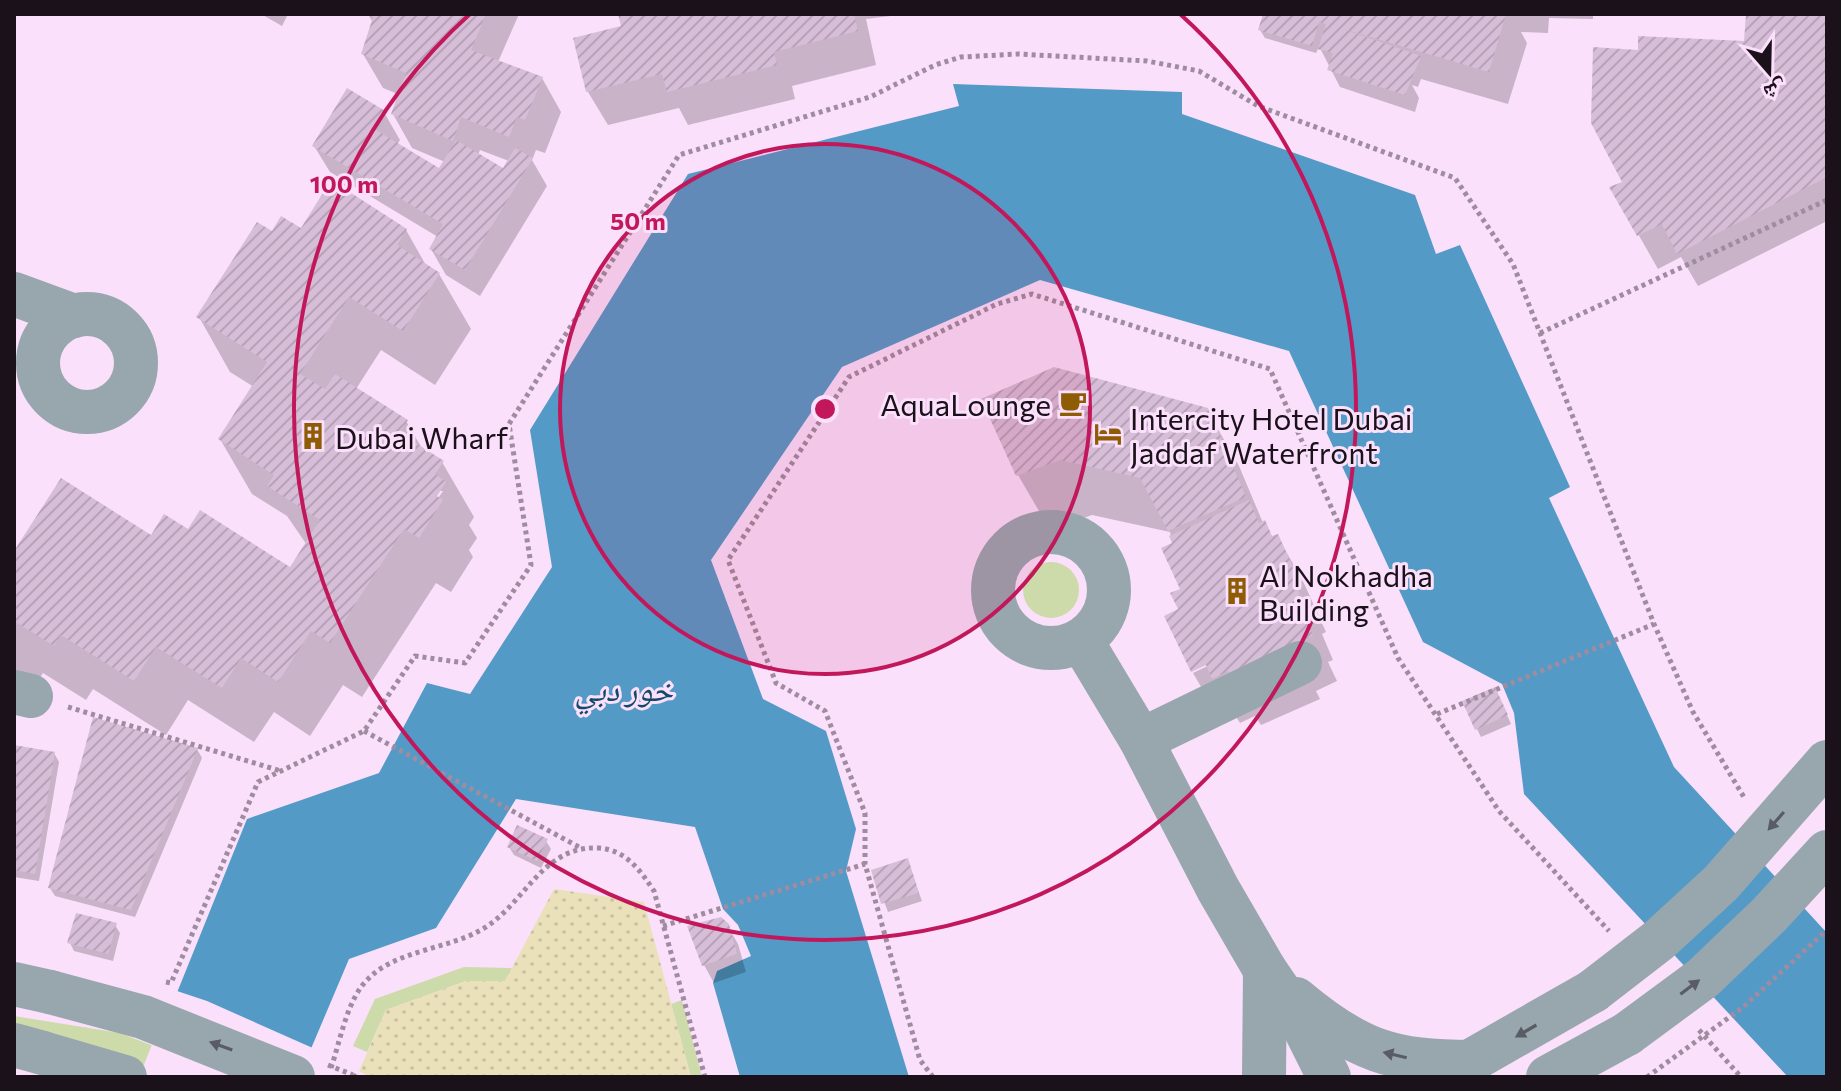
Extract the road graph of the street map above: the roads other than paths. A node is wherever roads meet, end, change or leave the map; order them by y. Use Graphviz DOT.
graph roads {
  1 [pos="14,294"];
  2 [pos="74,316"];
  3 [pos="26,348"];
  4 [pos="1081,640"];
  5 [pos="1300,663"];
  6 [pos="1141,740"];
  7 [pos="1827,762"];
  8 [pos="1827,852"];
  9 [pos="1265,970"];
  10 [pos="32,988"];
  11 [pos="28,1049"];
  12 [pos="1458,1070"];
  13 [pos="125,1077"];
  14 [pos="293,1077"];
  15 [pos="1264,1077"];
  16 [pos="1296,1077"];
  17 [pos="1329,1077"];
  18 [pos="1548,1077"];
  1 -- 2 [label="street"];
  2 -- 3 [label="street"];
  2 -- 3 [label="street"];
  4 -- 6 [label="street"];
  5 -- 6 [label="street"];
  6 -- 9 [label="street"];
  7 -- 12 [label="street, one-way, bridge"];
  18 -- 8 [label="street, one-way, bridge"];
  12 -- 9 [label="street, one-way"];
  9 -- 15 [label="street"];
  9 -- 16 [label="street"];
  9 -- 17 [label="street"];
  14 -- 10 [label="street, one-way, bridge"];
  11 -- 13 [label="street, bridge"];
}
